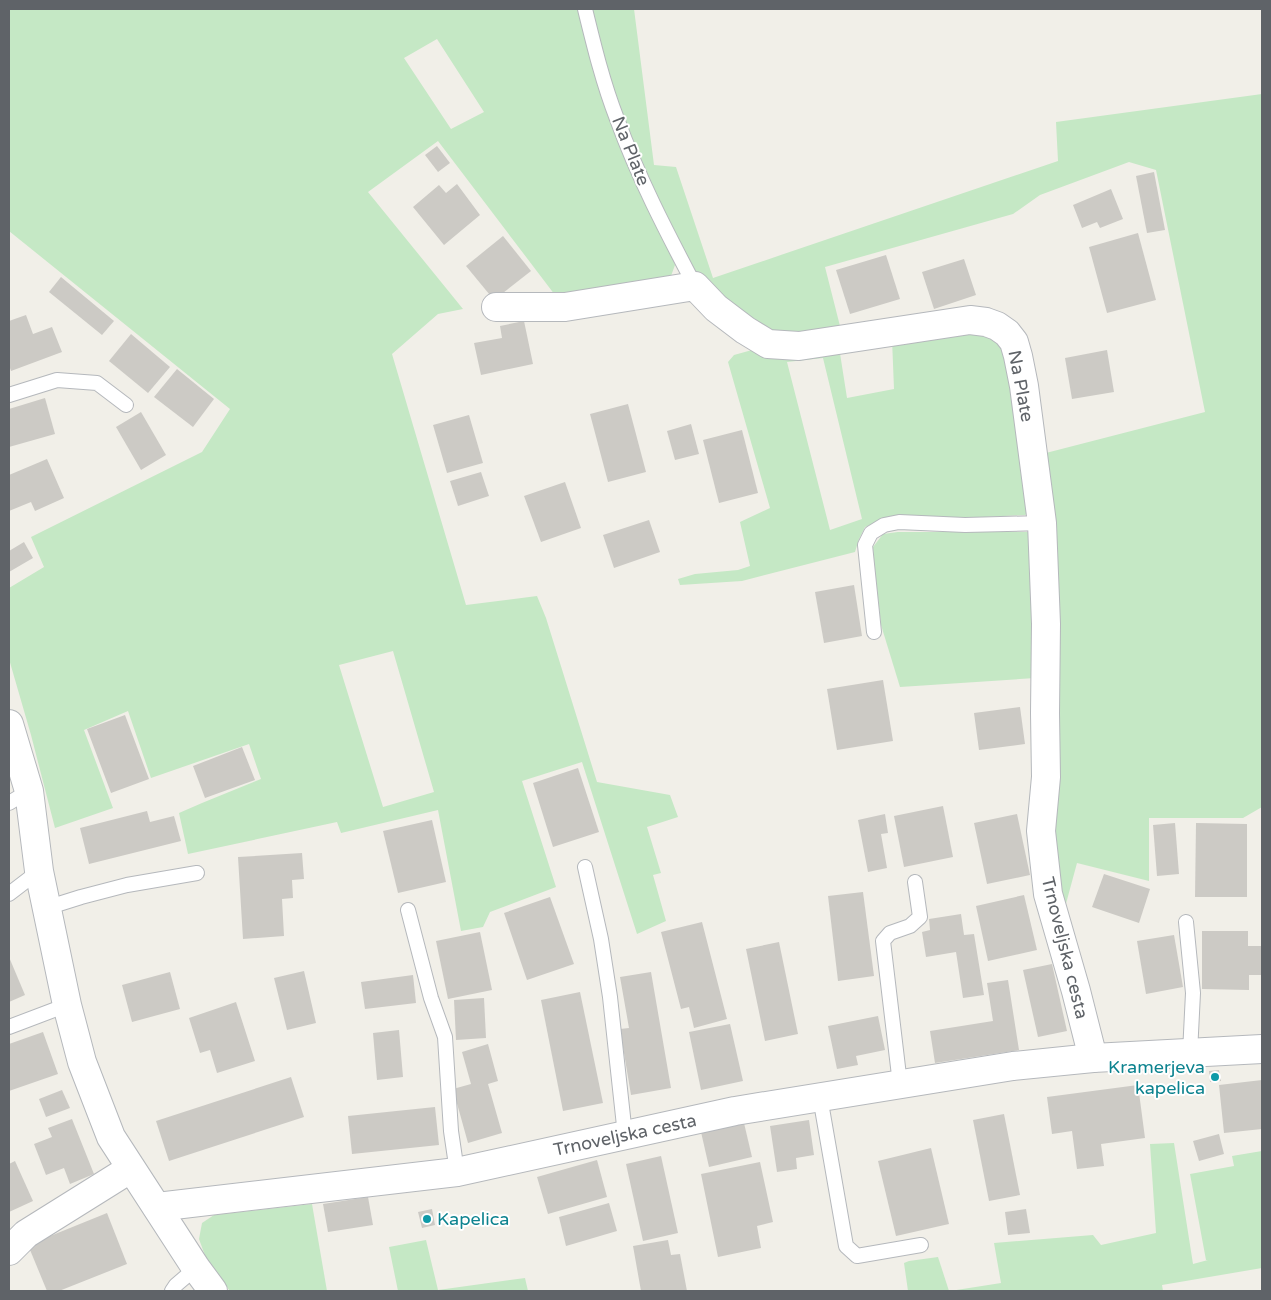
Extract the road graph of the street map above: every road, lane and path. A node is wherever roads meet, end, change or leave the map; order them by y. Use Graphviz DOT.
graph roads {
  1 [pos="585,9"];
  2 [pos="695,286"];
  3 [pos="496,307"];
  4 [pos="9,395"];
  5 [pos="126,405"];
  6 [pos="1042,523"];
  7 [pos="874,632"];
  8 [pos="9,724"];
  9 [pos="1046,777"];
  10 [pos="19,797"];
  11 [pos="585,867"];
  12 [pos="39,871"];
  13 [pos="198,873"];
  14 [pos="915,882"];
  15 [pos="9,894"];
  16 [pos="46,908"];
  17 [pos="408,910"];
  18 [pos="1186,922"];
  19 [pos="66,1005"];
  20 [pos="9,1027"];
  21 [pos="1262,1049"];
  22 [pos="1190,1053"];
  23 [pos="1093,1058"];
  24 [pos="900,1084"];
  25 [pos="820,1097"];
  26 [pos="624,1135"];
  27 [pos="130,1169"];
  28 [pos="457,1172"];
  29 [pos="157,1207"];
  30 [pos="920,1245"];
  31 [pos="9,1250"];
  32 [pos="196,1268"];
  33 [pos="172,1291"];
  34 [pos="214,1291"];
  1 -- 2 [label="lane, Na Plate"];
  2 -- 3 [label="street"];
  2 -- 6 [label="street, Na Plate"];
  4 -- 5 [label="lane"];
  6 -- 7 [label="lane"];
  6 -- 9 [label="street, Na Plate"];
  8 -- 10 [label="street"];
  9 -- 23 [label="street, Trnoveljska cesta"];
  10 -- 12 [label="street"];
  11 -- 26 [label="lane"];
  12 -- 15 [label="lane"];
  12 -- 16 [label="street"];
  13 -- 16 [label="lane"];
  14 -- 24 [label="lane"];
  16 -- 19 [label="street"];
  17 -- 28 [label="lane"];
  18 -- 22 [label="lane"];
  19 -- 20 [label="lane"];
  19 -- 27 [label="street"];
  21 -- 22 [label="street, Trnoveljska cesta"];
  22 -- 23 [label="street, Trnoveljska cesta"];
  23 -- 24 [label="street, Trnoveljska cesta"];
  24 -- 25 [label="street, Trnoveljska cesta"];
  25 -- 26 [label="street, Trnoveljska cesta"];
  25 -- 30 [label="lane"];
  26 -- 28 [label="street, Trnoveljska cesta"];
  27 -- 29 [label="street"];
  27 -- 31 [label="street"];
  28 -- 29 [label="street, Trnoveljska cesta"];
  29 -- 32 [label="street"];
  32 -- 33 [label="lane"];
  32 -- 34 [label="street"];
}
